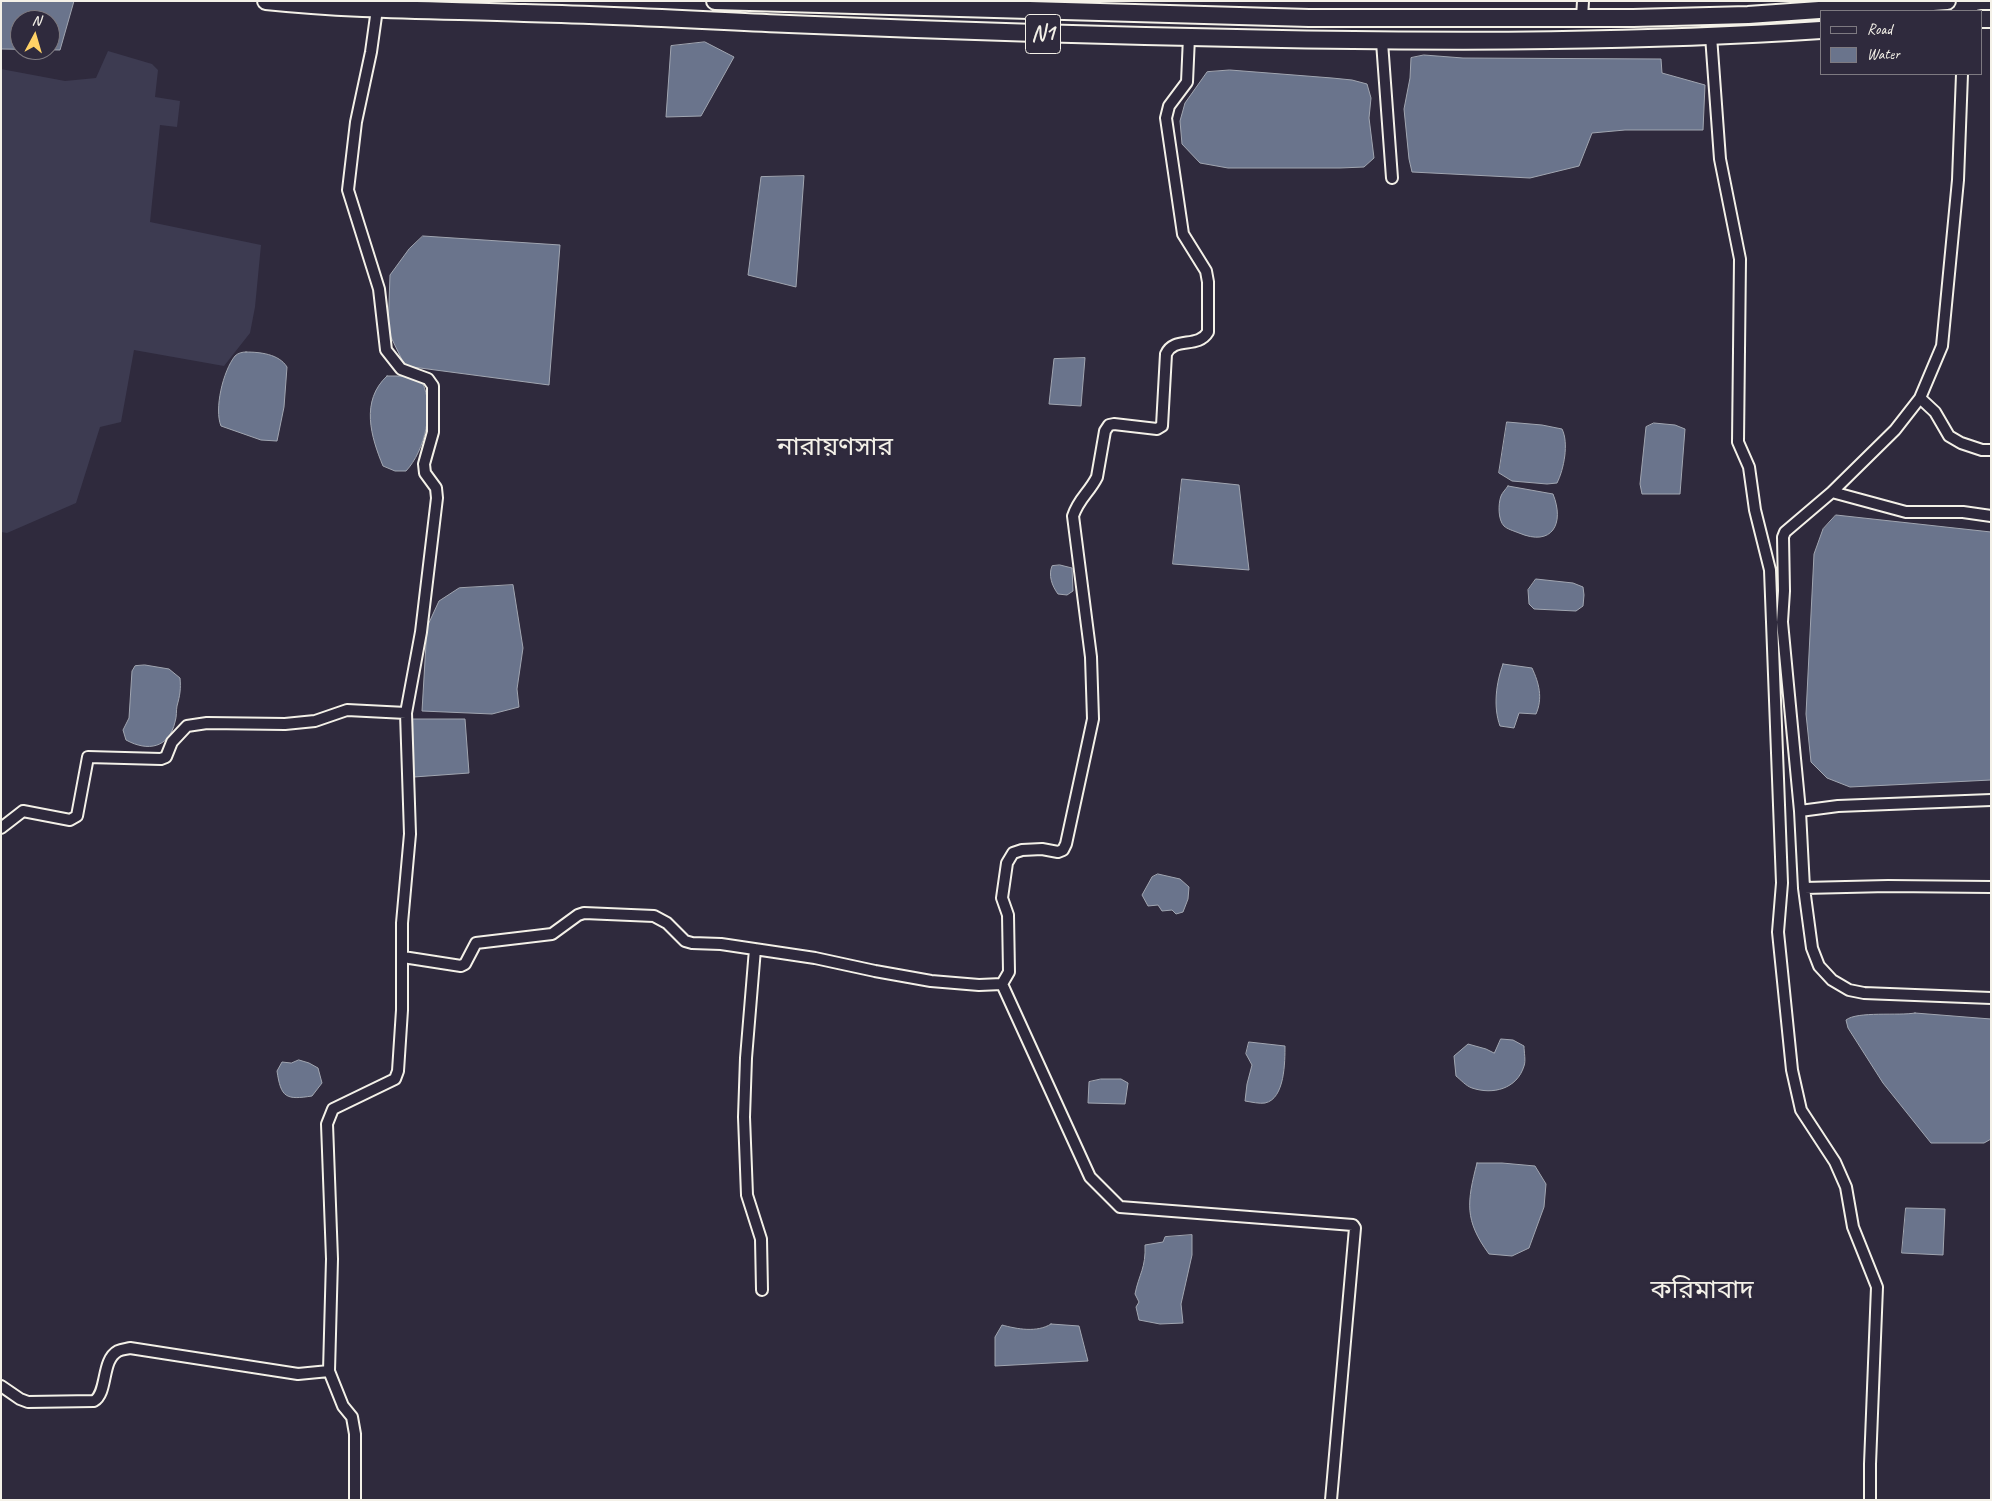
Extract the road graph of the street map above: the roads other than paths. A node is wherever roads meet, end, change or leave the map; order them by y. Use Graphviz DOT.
graph roads {
  1 [pos="266,1"];
  2 [pos="714,1"];
  3 [pos="1583,1"];
  4 [pos="1947,1"];
  5 [pos="1861,4"];
  6 [pos="527,7"];
  7 [pos="1093,7"];
  8 [pos="377,9"];
  9 [pos="1309,18"];
  10 [pos="1582,18"];
  11 [pos="1820,30"];
  12 [pos="1711,36"];
  13 [pos="1189,37"];
  14 [pos="1310,40"];
  15 [pos="1382,42"];
  16 [pos="1962,75"];
  17 [pos="1392,178"];
  18 [pos="1920,398"];
  19 [pos="1991,450"];
  20 [pos="1832,492"];
  21 [pos="1991,516"];
  22 [pos="406,712"];
  23 [pos="1991,800"];
  24 [pos="1800,811"];
  25 [pos="1,828"];
  26 [pos="1991,887"];
  27 [pos="1804,888"];
  28 [pos="755,949"];
  29 [pos="403,957"];
  30 [pos="1002,984"];
  31 [pos="1991,998"];
  32 [pos="762,1290"];
  33 [pos="329,1371"];
  34 [pos="1,1386"];
  35 [pos="355,1500"];
  36 [pos="1331,1500"];
  37 [pos="1870,1500"];
  1 -- 8 [label="highway, N1"];
  2 -- 7 [label="highway, N1"];
  3 -- 10 [label="street"];
  4 -- 5 [label="highway, N1"];
  5 -- 10 [label="highway, N1"];
  6 -- 8 [label="highway, N1"];
  6 -- 13 [label="highway, N1"];
  7 -- 9 [label="highway, N1"];
  8 -- 22 [label="street"];
  9 -- 10 [label="highway, N1"];
  9 -- 14 [label="highway"];
  11 -- 12 [label="highway, N1"];
  12 -- 15 [label="highway, N1"];
  12 -- 37 [label="street"];
  13 -- 14 [label="highway, N1"];
  13 -- 30 [label="street"];
  14 -- 15 [label="highway, N1"];
  15 -- 17 [label="street"];
  16 -- 18 [label="street"];
  18 -- 19 [label="street"];
  18 -- 20 [label="street"];
  20 -- 21 [label="street"];
  20 -- 24 [label="street"];
  22 -- 25 [label="street"];
  22 -- 29 [label="street"];
  23 -- 24 [label="street"];
  24 -- 27 [label="street"];
  26 -- 27 [label="street"];
  27 -- 31 [label="street"];
  28 -- 29 [label="street"];
  28 -- 30 [label="street"];
  28 -- 32 [label="street"];
  29 -- 33 [label="street"];
  30 -- 36 [label="street"];
  33 -- 34 [label="street"];
  33 -- 35 [label="street"];
}
